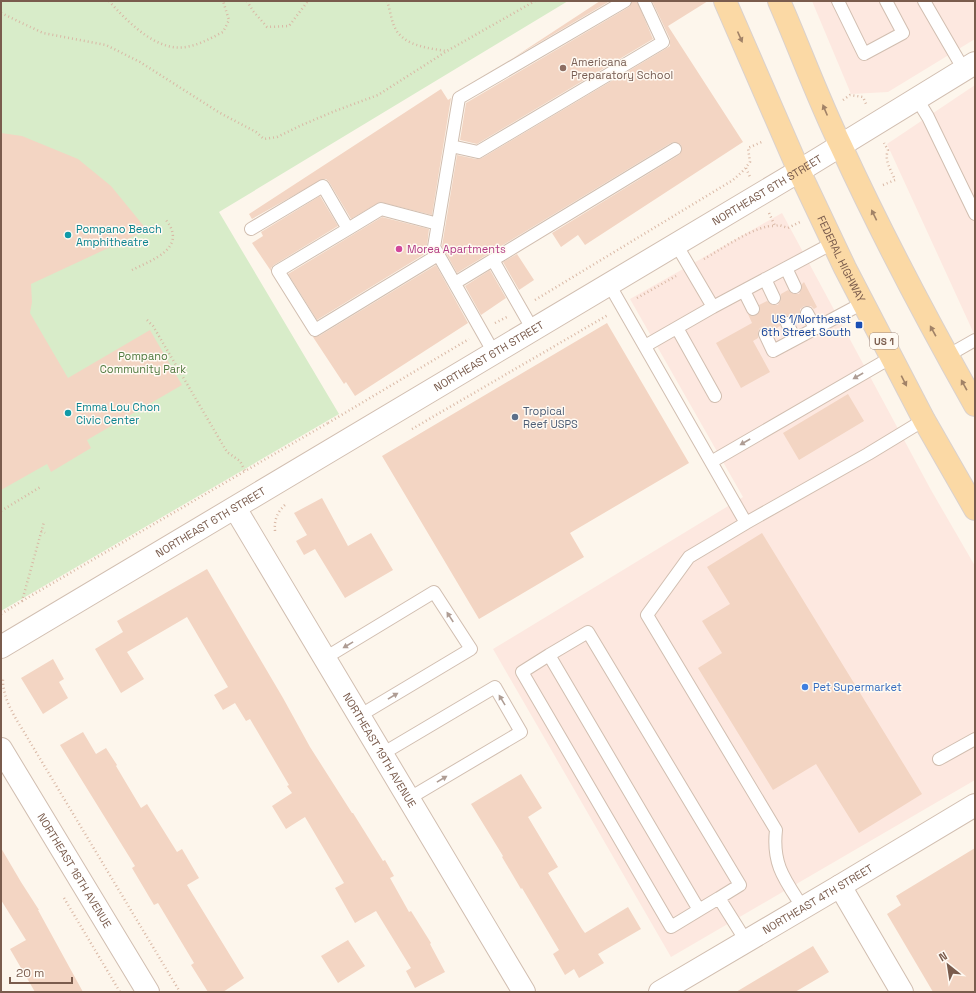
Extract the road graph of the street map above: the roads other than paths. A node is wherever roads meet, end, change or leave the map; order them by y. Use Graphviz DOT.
graph roads {
  1 [pos="625,1"];
  2 [pos="644,1"];
  3 [pos="725,1"];
  4 [pos="779,1"];
  5 [pos="838,1"];
  6 [pos="886,1"];
  7 [pos="924,1"];
  8 [pos="969,66"];
  9 [pos="916,99"];
  10 [pos="451,146"];
  11 [pos="840,146"];
  12 [pos="675,149"];
  13 [pos="799,170"];
  14 [pos="975,214"];
  15 [pos="438,224"];
  16 [pos="251,229"];
  17 [pos="348,229"];
  18 [pos="833,243"];
  19 [pos="676,244"];
  20 [pos="438,255"];
  21 [pos="493,260"];
  22 [pos="786,268"];
  23 [pos="765,279"];
  24 [pos="455,283"];
  25 [pos="609,284"];
  26 [pos="795,287"];
  27 [pos="744,291"];
  28 [pos="774,298"];
  29 [pos="863,303"];
  30 [pos="713,307"];
  31 [pos="753,309"];
  32 [pos="807,313"];
  33 [pos="787,323"];
  34 [pos="678,328"];
  35 [pos="815,328"];
  36 [pos="533,330"];
  37 [pos="765,334"];
  38 [pos="795,339"];
  39 [pos="975,340"];
  40 [pos="645,346"];
  41 [pos="494,353"];
  42 [pos="947,356"];
  43 [pos="892,357"];
  44 [pos="715,396"];
  45 [pos="975,405"];
  46 [pos="924,420"];
  47 [pos="711,462"];
  48 [pos="235,508"];
  49 [pos="975,509"];
  50 [pos="746,523"];
  51 [pos="1,647"];
  52 [pos="549,655"];
  53 [pos="325,658"];
  54 [pos="359,716"];
  55 [pos="975,739"];
  56 [pos="1,749"];
  57 [pos="382,754"];
  58 [pos="939,759"];
  59 [pos="408,799"];
  60 [pos="975,805"];
  61 [pos="840,886"];
  62 [pos="719,898"];
  63 [pos="803,908"];
  64 [pos="699,910"];
  65 [pos="746,941"];
  66 [pos="148,992"];
  67 [pos="524,992"];
  68 [pos="660,992"];
  69 [pos="902,992"];
  1 -- 10 [label="lane"];
  2 -- 10 [label="lane"];
  3 -- 13 [label="main road, FEDERAL HIGHWAY / US 1, one-way"];
  11 -- 4 [label="main road, one-way"];
  5 -- 6 [label="lane"];
  7 -- 8 [label="lane"];
  8 -- 9 [label="street, NORTHEAST 6TH STREET"];
  9 -- 11 [label="street, NORTHEAST 6TH STREET"];
  9 -- 14 [label="lane"];
  10 -- 15 [label="lane"];
  11 -- 13 [label="street, NORTHEAST 6TH STREET"];
  42 -- 11 [label="main road, one-way"];
  12 -- 21 [label="lane"];
  13 -- 18 [label="main road, FEDERAL HIGHWAY / US 1"];
  13 -- 19 [label="street, NORTHEAST 6TH STREET"];
  15 -- 17 [label="lane"];
  15 -- 20 [label="lane"];
  16 -- 17 [label="lane"];
  17 -- 20 [label="lane"];
  18 -- 22 [label="lane"];
  18 -- 29 [label="main road, FEDERAL HIGHWAY / US 1"];
  19 -- 25 [label="street, NORTHEAST 6TH STREET"];
  19 -- 30 [label="lane"];
  20 -- 24 [label="lane"];
  21 -- 24 [label="lane"];
  21 -- 36 [label="lane"];
  22 -- 23 [label="lane"];
  22 -- 26 [label="lane"];
  23 -- 27 [label="lane"];
  23 -- 28 [label="lane"];
  24 -- 41 [label="lane"];
  25 -- 36 [label="street, NORTHEAST 6TH STREET"];
  25 -- 40 [label="lane"];
  27 -- 30 [label="lane"];
  27 -- 31 [label="lane"];
  29 -- 35 [label="lane"];
  29 -- 43 [label="main road, FEDERAL HIGHWAY / US 1"];
  30 -- 34 [label="lane"];
  32 -- 35 [label="lane"];
  33 -- 38 [label="lane"];
  34 -- 40 [label="lane"];
  34 -- 44 [label="lane"];
  35 -- 38 [label="lane"];
  36 -- 41 [label="street, NORTHEAST 6TH STREET"];
  37 -- 38 [label="lane"];
  39 -- 42 [label="lane"];
  40 -- 47 [label="lane"];
  41 -- 48 [label="street, NORTHEAST 6TH STREET"];
  45 -- 42 [label="main road, one-way"];
  43 -- 46 [label="main road, FEDERAL HIGHWAY / US 1, one-way"];
  43 -- 47 [label="lane, one-way"];
  46 -- 49 [label="main road, FEDERAL HIGHWAY / US 1"];
  46 -- 50 [label="lane"];
  47 -- 50 [label="lane"];
  48 -- 51 [label="street, NORTHEAST 6TH STREET"];
  48 -- 53 [label="street, NORTHEAST 19TH AVENUE"];
  50 -- 63 [label="lane"];
  52 -- 62 [label="lane"];
  52 -- 64 [label="lane"];
  52 -- 64 [label="lane"];
  53 -- 54 [label="street, NORTHEAST 19TH AVENUE"];
  54 -- 53 [label="lane, one-way"];
  54 -- 57 [label="street, NORTHEAST 19TH AVENUE"];
  55 -- 58 [label="lane"];
  56 -- 66 [label="street, NORTHEAST 18TH AVENUE"];
  57 -- 59 [label="street, NORTHEAST 19TH AVENUE"];
  59 -- 57 [label="lane, one-way"];
  59 -- 67 [label="street, NORTHEAST 19TH AVENUE"];
  60 -- 61 [label="street, NORTHEAST 4TH STREET"];
  61 -- 63 [label="street, NORTHEAST 4TH STREET"];
  61 -- 69 [label="street"];
  62 -- 64 [label="lane"];
  62 -- 65 [label="lane"];
  63 -- 65 [label="street, NORTHEAST 4TH STREET"];
  65 -- 68 [label="street, NORTHEAST 4TH STREET"];
}
